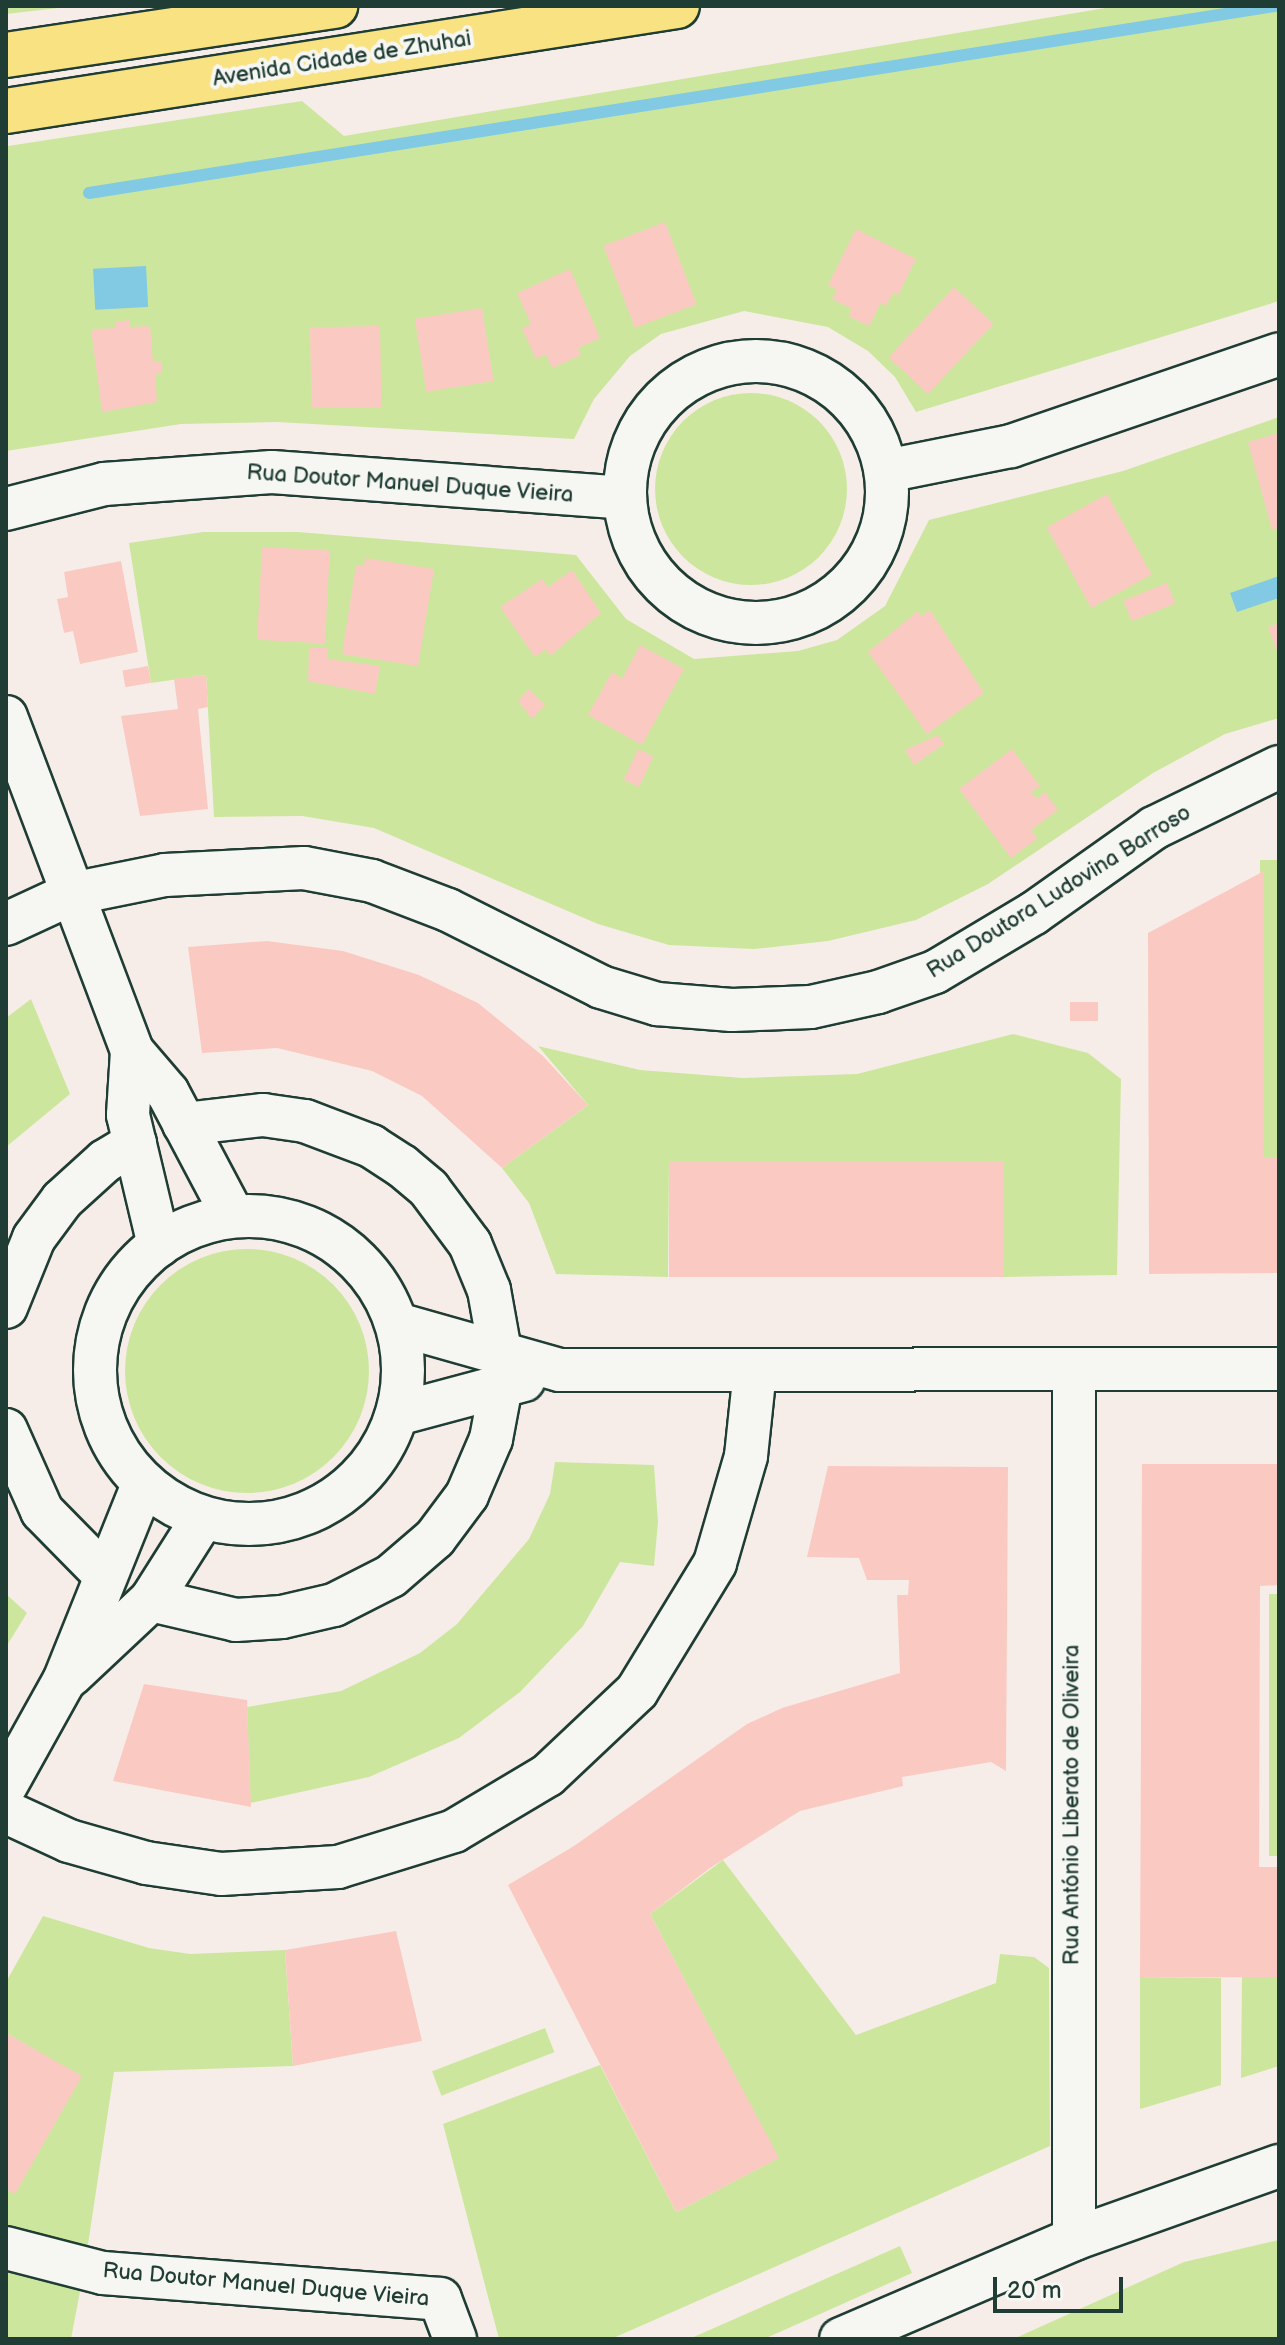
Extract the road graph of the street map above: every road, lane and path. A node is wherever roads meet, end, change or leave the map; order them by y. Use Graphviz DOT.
graph roads {
  1 [pos="335,6"];
  2 [pos="677,6"];
  3 [pos="6,55"];
  4 [pos="6,111"];
  5 [pos="1279,354"];
  6 [pos="886,471"];
  7 [pos="625,498"];
  8 [pos="6,509"];
  9 [pos="6,717"];
  10 [pos="1279,767"];
  11 [pos="71,894"];
  12 [pos="6,924"];
  13 [pos="132,1051"];
  14 [pos="184,1124"];
  15 [pos="135,1143"];
  16 [pos="233,1216"];
  17 [pos="159,1245"];
  18 [pos="6,1307"];
  19 [pos="397,1324"];
  20 [pos="1279,1369"];
  21 [pos="755,1370"];
  22 [pos="1074,1370"];
  23 [pos="501,1371"];
  24 [pos="397,1414"];
  25 [pos="6,1430"];
  26 [pos="143,1484"];
  27 [pos="203,1518"];
  28 [pos="104,1574"];
  29 [pos="151,1600"];
  30 [pos="64,1681"];
  31 [pos="6,1785"];
  32 [pos="6,1812"];
  33 [pos="1279,2166"];
  34 [pos="1074,2239"];
  35 [pos="6,2248"];
  36 [pos="455,2339"];
  37 [pos="841,2339"];
  1 -- 3 [label="main road"];
  2 -- 4 [label="main road, Avenida Cidade de Zhuhai"];
  5 -- 6 [label="street"];
  6 -- 7 [label="street"];
  6 -- 7 [label="street"];
  7 -- 8 [label="street, Rua Doutor Manuel Duque Vieira"];
  9 -- 11 [label="street"];
  10 -- 11 [label="street, Rua Doutora Ludovina Barroso"];
  11 -- 12 [label="street, Rua Doutora Ludovina Barroso"];
  11 -- 13 [label="street"];
  13 -- 14 [label="street"];
  13 -- 15 [label="street"];
  14 -- 16 [label="street"];
  14 -- 23 [label="street"];
  15 -- 17 [label="street"];
  15 -- 18 [label="street"];
  16 -- 17 [label="street"];
  16 -- 19 [label="street"];
  17 -- 26 [label="street"];
  19 -- 23 [label="street"];
  19 -- 24 [label="street"];
  20 -- 22 [label="street"];
  21 -- 22 [label="street"];
  21 -- 23 [label="street"];
  21 -- 32 [label="street"];
  22 -- 34 [label="street, Rua António Liberato de Oliveira"];
  23 -- 24 [label="street"];
  23 -- 29 [label="street"];
  24 -- 27 [label="street"];
  25 -- 28 [label="street"];
  26 -- 27 [label="street"];
  26 -- 28 [label="street"];
  27 -- 29 [label="street"];
  28 -- 30 [label="street"];
  29 -- 30 [label="street"];
  30 -- 31 [label="street"];
  33 -- 34 [label="street"];
  34 -- 37 [label="street"];
  35 -- 36 [label="street, Rua Doutor Manuel Duque Vieira"];
}
